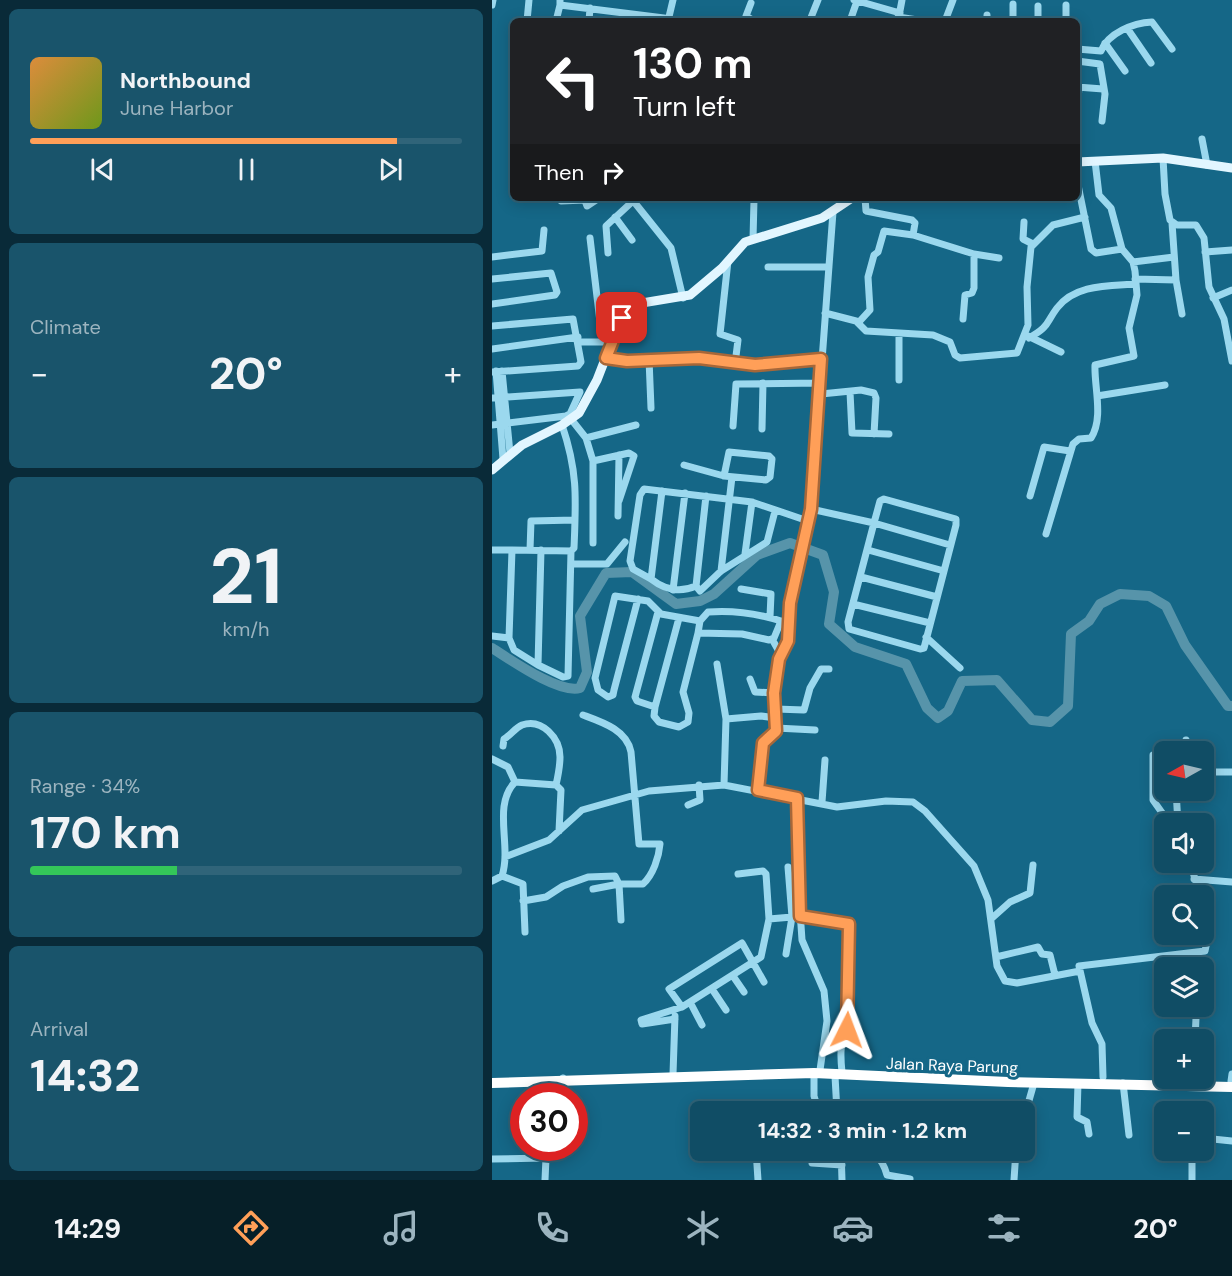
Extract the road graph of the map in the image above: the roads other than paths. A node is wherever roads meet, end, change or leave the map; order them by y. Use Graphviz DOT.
graph roads {
  1 [pos="492,0"];
  2 [pos="529,0"];
  3 [pos="673,0"];
  4 [pos="818,0"];
  5 [pos="902,0"];
  6 [pos="953,0"];
  7 [pos="856,1"];
  8 [pos="560,2"];
  9 [pos="751,3"];
  10 [pos="1013,4"];
  11 [pos="492,5"];
  12 [pos="1066,5"];
  13 [pos="1038,6"];
  14 [pos="590,8"];
  15 [pos="898,17"];
  16 [pos="527,18"];
  17 [pos="557,18"];
  18 [pos="589,18"];
  19 [pos="638,18"];
  20 [pos="668,18"];
  21 [pos="749,18"];
  22 [pos="811,18"];
  23 [pos="851,18"];
  24 [pos="946,18"];
  25 [pos="1013,18"];
  26 [pos="1038,18"];
  27 [pos="1066,18"];
  28 [pos="1127,28"];
  29 [pos="1104,43"];
  30 [pos="1080,49"];
  31 [pos="1172,49"];
  32 [pos="1101,51"];
  33 [pos="1080,61"];
  34 [pos="1151,63"];
  35 [pos="1100,64"];
  36 [pos="1125,71"];
  37 [pos="1080,87"];
  38 [pos="1103,89"];
  39 [pos="1102,121"];
  40 [pos="1203,139"];
  41 [pos="1163,158"];
  42 [pos="1095,161"];
  43 [pos="1080,162"];
  44 [pos="1207,165"];
  45 [pos="1232,168"];
  46 [pos="1080,194"];
  47 [pos="630,201"];
  48 [pos="634,201"];
  49 [pos="752,201"];
  50 [pos="848,201"];
  51 [pos="865,201"];
  52 [pos="833,212"];
  53 [pos="615,217"];
  54 [pos="1085,217"];
  55 [pos="1024,222"];
  56 [pos="1172,223"];
  57 [pos="544,230"];
  58 [pos="913,235"];
  59 [pos="590,238"];
  60 [pos="753,239"];
  61 [pos="632,240"];
  62 [pos="1033,244"];
  63 [pos="1122,249"];
  64 [pos="1232,250"];
  65 [pos="1205,252"];
  66 [pos="608,253"];
  67 [pos="974,254"];
  68 [pos="492,257"];
  69 [pos="1174,257"];
  70 [pos="999,258"];
  71 [pos="728,261"];
  72 [pos="1133,262"];
  73 [pos="768,267"];
  74 [pos="829,267"];
  75 [pos="492,279"];
  76 [pos="1176,280"];
  77 [pos="1135,281"];
  78 [pos="1232,290"];
  79 [pos="683,298"];
  80 [pos="1213,298"];
  81 [pos="492,304"];
  82 [pos="825,313"];
  83 [pos="1182,314"];
  84 [pos="963,319"];
  85 [pos="859,322"];
  86 [pos="492,326"];
  87 [pos="616,331"];
  88 [pos="899,333"];
  89 [pos="1027,336"];
  90 [pos="578,340"];
  91 [pos="611,342"];
  92 [pos="492,349"];
  93 [pos="1061,352"];
  94 [pos="606,358"];
  95 [pos="649,358"];
  96 [pos="821,359"];
  97 [pos="1232,361"];
  98 [pos="735,364"];
  99 [pos="497,371"];
  100 [pos="899,380"];
  101 [pos="764,383"];
  102 [pos="821,383"];
  103 [pos="1165,385"];
  104 [pos="850,392"];
  105 [pos="821,394"];
  106 [pos="1097,396"];
  107 [pos="499,398"];
  108 [pos="651,408"];
  109 [pos="571,419"];
  110 [pos="505,424"];
  111 [pos="492,425"];
  112 [pos="562,425"];
  113 [pos="636,425"];
  114 [pos="733,426"];
  115 [pos="762,429"];
  116 [pos="874,434"];
  117 [pos="889,434"];
  118 [pos="586,438"];
  119 [pos="1070,451"];
  120 [pos="619,455"];
  121 [pos="506,456"];
  122 [pos="593,461"];
  123 [pos="684,465"];
  124 [pos="492,470"];
  125 [pos="728,476"];
  126 [pos="662,491"];
  127 [pos="685,493"];
  128 [pos="706,496"];
  129 [pos="1030,496"];
  130 [pos="730,499"];
  131 [pos="619,501"];
  132 [pos="752,502"];
  133 [pos="811,509"];
  134 [pos="775,511"];
  135 [pos="618,516"];
  136 [pos="575,519"];
  137 [pos="808,521"];
  138 [pos="874,524"];
  139 [pos="1046,534"];
  140 [pos="625,542"];
  141 [pos="593,543"];
  142 [pos="950,544"];
  143 [pos="492,550"];
  144 [pos="512,550"];
  145 [pos="530,550"];
  146 [pos="541,550"];
  147 [pos="868,550"];
  148 [pos="571,551"];
  149 [pos="745,554"];
  150 [pos="571,564"];
  151 [pos="721,571"];
  152 [pos="944,571"];
  153 [pos="861,577"];
  154 [pos="651,579"];
  155 [pos="696,586"];
  156 [pos="741,589"];
  157 [pos="673,590"];
  158 [pos="938,597"];
  159 [pos="638,599"];
  160 [pos="853,604"];
  161 [pos="658,612"];
  162 [pos="770,617"];
  163 [pos="679,618"];
  164 [pos="699,621"];
  165 [pos="785,621"];
  166 [pos="930,623"];
  167 [pos="698,633"];
  168 [pos="492,636"];
  169 [pos="926,637"];
  170 [pos="509,638"];
  171 [pos="772,639"];
  172 [pos="781,655"];
  173 [pos="717,663"];
  174 [pos="538,665"];
  175 [pos="960,668"];
  176 [pos="829,669"];
  177 [pos="750,679"];
  178 [pos="774,693"];
  179 [pos="654,707"];
  180 [pos="776,709"];
  181 [pos="582,715"];
  182 [pos="776,718"];
  183 [pos="726,719"];
  184 [pos="776,728"];
  185 [pos="815,730"];
  186 [pos="503,746"];
  187 [pos="1153,755"];
  188 [pos="492,759"];
  189 [pos="825,760"];
  190 [pos="1214,772"];
  191 [pos="1232,772"];
  192 [pos="515,782"];
  193 [pos="556,785"];
  194 [pos="699,785"];
  195 [pos="724,785"];
  196 [pos="758,790"];
  197 [pos="634,794"];
  198 [pos="797,798"];
  199 [pos="822,802"];
  200 [pos="688,805"];
  201 [pos="1162,813"];
  202 [pos="495,818"];
  203 [pos="559,831"];
  204 [pos="505,858"];
  205 [pos="1033,865"];
  206 [pos="788,867"];
  207 [pos="1193,873"];
  208 [pos="738,874"];
  209 [pos="502,876"];
  210 [pos="1194,879"];
  211 [pos="492,881"];
  212 [pos="1232,882"];
  213 [pos="619,884"];
  214 [pos="1196,885"];
  215 [pos="593,889"];
  216 [pos="523,901"];
  217 [pos="796,916"];
  218 [pos="769,919"];
  219 [pos="991,919"];
  220 [pos="621,920"];
  221 [pos="525,932"];
  222 [pos="1206,945"];
  223 [pos="786,954"];
  224 [pos="996,957"];
  225 [pos="753,962"];
  226 [pos="1080,970"];
  227 [pos="1055,975"];
  228 [pos="733,976"];
  229 [pos="764,982"];
  230 [pos="712,989"];
  231 [pos="744,992"];
  232 [pos="690,1002"];
  233 [pos="678,1009"];
  234 [pos="726,1010"];
  235 [pos="1196,1018"];
  236 [pos="675,1019"];
  237 [pos="702,1025"];
  238 [pos="1196,1029"];
  239 [pos="816,1070"];
  240 [pos="673,1074"];
  241 [pos="838,1074"];
  242 [pos="1103,1077"];
  243 [pos="1154,1078"];
  244 [pos="563,1079"];
  245 [pos="1214,1079"];
  246 [pos="492,1081"];
  247 [pos="1028,1081"];
  248 [pos="1232,1081"];
  249 [pos="564,1083"];
  250 [pos="1078,1083"];
  251 [pos="1123,1083"];
  252 [pos="816,1101"];
  253 [pos="837,1101"];
  254 [pos="1026,1101"];
  255 [pos="1089,1134"];
  256 [pos="1129,1135"];
  257 [pos="1214,1139"];
  258 [pos="1232,1141"];
  259 [pos="492,1159"];
  260 [pos="510,1159"];
  261 [pos="546,1161"];
  262 [pos="757,1161"];
  263 [pos="824,1161"];
  264 [pos="842,1161"];
  265 [pos="884,1161"];
  266 [pos="1015,1161"];
  267 [pos="1192,1161"];
  268 [pos="812,1163"];
  269 [pos="910,1179"];
  270 [pos="545,1180"];
  271 [pos="758,1180"];
  272 [pos="842,1180"];
  273 [pos="1014,1180"];
  274 [pos="1192,1180"];
  1 -- 11 [label="street"];
  2 -- 16 [label="street"];
  3 -- 20 [label="street"];
  4 -- 22 [label="street"];
  5 -- 15 [label="street"];
  6 -- 24 [label="street"];
  7 -- 15 [label="street"];
  7 -- 23 [label="street"];
  8 -- 14 [label="street"];
  8 -- 17 [label="street"];
  9 -- 21 [label="street"];
  10 -- 25 [label="street"];
  12 -- 27 [label="street"];
  13 -- 26 [label="street"];
  14 -- 18 [label="street"];
  14 -- 19 [label="street"];
  28 -- 29 [label="street"];
  28 -- 31 [label="street"];
  28 -- 34 [label="street"];
  29 -- 32 [label="street"];
  29 -- 36 [label="street"];
  30 -- 32 [label="street"];
  32 -- 35 [label="street"];
  33 -- 35 [label="street"];
  35 -- 38 [label="street"];
  37 -- 38 [label="street"];
  38 -- 39 [label="street"];
  40 -- 44 [label="street"];
  41 -- 42 [label="main road"];
  41 -- 44 [label="main road"];
  41 -- 56 [label="street"];
  42 -- 43 [label="main road"];
  42 -- 63 [label="street"];
  44 -- 45 [label="main road"];
  46 -- 54 [label="street"];
  47 -- 53 [label="street"];
  48 -- 79 [label="street"];
  49 -- 60 [label="street"];
  50 -- 52 [label="main road"];
  51 -- 58 [label="street"];
  52 -- 60 [label="main road"];
  52 -- 74 [label="street"];
  53 -- 61 [label="street"];
  53 -- 66 [label="street"];
  54 -- 62 [label="street"];
  54 -- 63 [label="street"];
  55 -- 62 [label="street"];
  56 -- 65 [label="street"];
  56 -- 69 [label="street"];
  57 -- 68 [label="street"];
  58 -- 67 [label="street"];
  58 -- 85 [label="street"];
  59 -- 87 [label="street"];
  60 -- 71 [label="main road"];
  62 -- 89 [label="street"];
  63 -- 72 [label="street"];
  64 -- 65 [label="street"];
  65 -- 80 [label="street"];
  67 -- 70 [label="street"];
  67 -- 84 [label="street"];
  69 -- 72 [label="street"];
  69 -- 76 [label="street"];
  71 -- 79 [label="main road"];
  71 -- 98 [label="street"];
  72 -- 77 [label="street"];
  73 -- 74 [label="street"];
  74 -- 82 [label="street"];
  75 -- 81 [label="street"];
  76 -- 77 [label="street"];
  76 -- 83 [label="street"];
  77 -- 89 [label="street"];
  77 -- 106 [label="street"];
  78 -- 80 [label="street"];
  79 -- 87 [label="main road"];
  80 -- 97 [label="street"];
  82 -- 85 [label="street"];
  82 -- 96 [label="street"];
  85 -- 88 [label="street"];
  86 -- 90 [label="street"];
  87 -- 91 [label="main road"];
  88 -- 89 [label="street"];
  88 -- 100 [label="street"];
  89 -- 93 [label="street"];
  90 -- 91 [label="street"];
  90 -- 92 [label="street"];
  90 -- 99 [label="street"];
  91 -- 94 [label="main road"];
  94 -- 95 [label="street"];
  94 -- 109 [label="main road"];
  95 -- 98 [label="street"];
  95 -- 108 [label="street"];
  96 -- 98 [label="street"];
  96 -- 102 [label="street"];
  99 -- 107 [label="street"];
  101 -- 102 [label="street"];
  101 -- 114 [label="street"];
  101 -- 115 [label="street"];
  102 -- 105 [label="street"];
  103 -- 106 [label="street"];
  104 -- 105 [label="street"];
  104 -- 116 [label="street"];
  104 -- 116 [label="street"];
  105 -- 133 [label="street"];
  106 -- 119 [label="street"];
  107 -- 110 [label="street"];
  107 -- 110 [label="street"];
  109 -- 112 [label="main road"];
  109 -- 118 [label="street"];
  110 -- 111 [label="street"];
  110 -- 121 [label="street"];
  112 -- 121 [label="main road"];
  112 -- 136 [label="street"];
  113 -- 118 [label="street"];
  116 -- 117 [label="street"];
  118 -- 122 [label="street"];
  119 -- 129 [label="street"];
  119 -- 139 [label="street"];
  120 -- 122 [label="street"];
  120 -- 131 [label="street"];
  120 -- 131 [label="street"];
  121 -- 124 [label="main road"];
  122 -- 141 [label="street"];
  123 -- 125 [label="street"];
  125 -- 125 [label="street"];
  125 -- 130 [label="street"];
  126 -- 127 [label="street"];
  126 -- 154 [label="street"];
  126 -- 154 [label="street"];
  127 -- 128 [label="street"];
  127 -- 157 [label="street"];
  128 -- 130 [label="street"];
  128 -- 155 [label="street"];
  130 -- 132 [label="street"];
  130 -- 151 [label="street"];
  131 -- 135 [label="street"];
  132 -- 134 [label="street"];
  132 -- 149 [label="street"];
  133 -- 137 [label="street"];
  133 -- 138 [label="street"];
  134 -- 137 [label="street"];
  134 -- 149 [label="street"];
  136 -- 145 [label="street"];
  136 -- 148 [label="street"];
  137 -- 165 [label="street"];
  138 -- 142 [label="street"];
  138 -- 142 [label="street"];
  138 -- 147 [label="street"];
  140 -- 150 [label="street"];
  142 -- 152 [label="street"];
  143 -- 144 [label="street"];
  144 -- 145 [label="street"];
  144 -- 170 [label="street"];
  145 -- 146 [label="street"];
  146 -- 148 [label="street"];
  146 -- 174 [label="street"];
  147 -- 152 [label="street"];
  147 -- 153 [label="street"];
  148 -- 150 [label="street"];
  149 -- 151 [label="street"];
  150 -- 174 [label="street"];
  151 -- 155 [label="street"];
  152 -- 158 [label="street"];
  153 -- 158 [label="street"];
  153 -- 160 [label="street"];
  154 -- 157 [label="street"];
  155 -- 157 [label="street"];
  156 -- 162 [label="street"];
  158 -- 166 [label="street"];
  159 -- 159 [label="street"];
  159 -- 161 [label="street"];
  160 -- 166 [label="street"];
  160 -- 169 [label="street"];
  161 -- 163 [label="street"];
  161 -- 179 [label="street"];
  162 -- 164 [label="street"];
  162 -- 165 [label="street"];
  163 -- 164 [label="street"];
  163 -- 179 [label="street"];
  164 -- 167 [label="street"];
  165 -- 171 [label="street"];
  165 -- 172 [label="street"];
  166 -- 169 [label="street"];
  167 -- 171 [label="street"];
  167 -- 179 [label="street"];
  168 -- 170 [label="street"];
  169 -- 175 [label="street"];
  170 -- 174 [label="street"];
  171 -- 172 [label="street"];
  172 -- 178 [label="street"];
  173 -- 183 [label="street"];
  176 -- 180 [label="street"];
  177 -- 178 [label="street"];
  178 -- 180 [label="street"];
  180 -- 182 [label="street"];
  181 -- 197 [label="street"];
  182 -- 183 [label="street"];
  182 -- 184 [label="street"];
  183 -- 195 [label="street"];
  184 -- 185 [label="street"];
  184 -- 196 [label="street"];
  186 -- 193 [label="street"];
  187 -- 201 [label="street"];
  188 -- 192 [label="street"];
  189 -- 199 [label="street"];
  190 -- 191 [label="street"];
  192 -- 193 [label="street"];
  192 -- 202 [label="street"];
  193 -- 203 [label="street"];
  194 -- 195 [label="street"];
  194 -- 197 [label="street"];
  194 -- 200 [label="street"];
  195 -- 196 [label="street"];
  196 -- 198 [label="street"];
  197 -- 203 [label="street"];
  197 -- 213 [label="street"];
  198 -- 199 [label="street"];
  198 -- 217 [label="street"];
  199 -- 219 [label="street"];
  202 -- 204 [label="street"];
  203 -- 204 [label="street"];
  204 -- 209 [label="street"];
  205 -- 219 [label="street"];
  206 -- 217 [label="street"];
  207 -- 210 [label="street"];
  208 -- 218 [label="street"];
  209 -- 211 [label="street"];
  209 -- 216 [label="street"];
  210 -- 212 [label="street"];
  210 -- 214 [label="street"];
  213 -- 215 [label="street"];
  213 -- 216 [label="street"];
  213 -- 220 [label="street"];
  216 -- 221 [label="street"];
  217 -- 218 [label="street"];
  217 -- 223 [label="street"];
  217 -- 239 [label="street"];
  217 -- 241 [label="street"];
  218 -- 225 [label="street"];
  219 -- 224 [label="street"];
  222 -- 226 [label="street"];
  224 -- 227 [label="street"];
  224 -- 227 [label="street"];
  225 -- 228 [label="street"];
  225 -- 229 [label="street"];
  225 -- 233 [label="street"];
  226 -- 227 [label="street"];
  226 -- 242 [label="street"];
  228 -- 230 [label="street"];
  228 -- 231 [label="street"];
  230 -- 232 [label="street"];
  230 -- 234 [label="street"];
  232 -- 233 [label="street"];
  232 -- 237 [label="street"];
  233 -- 236 [label="street"];
  233 -- 236 [label="street"];
  235 -- 238 [label="street"];
  236 -- 240 [label="street"];
  239 -- 240 [label="highway, Jalan Raya Parung"];
  239 -- 241 [label="highway, Jalan Raya Parung"];
  239 -- 244 [label="highway, Jalan Raya Parung"];
  239 -- 252 [label="street"];
  240 -- 244 [label="highway, Jalan Raya Parung"];
  241 -- 247 [label="highway, Jalan Raya Parung"];
  241 -- 253 [label="street"];
  242 -- 243 [label="highway, Jalan Raya Parung"];
  242 -- 247 [label="highway, Jalan Raya Parung"];
  244 -- 246 [label="highway, Jalan Raya Parung"];
  244 -- 249 [label="street"];
  245 -- 248 [label="highway, Jalan Raya Parung"];
  247 -- 250 [label="highway, Jalan Raya Parung"];
  247 -- 254 [label="street"];
  248 -- 251 [label="highway, Jalan Raya Parung"];
  250 -- 251 [label="highway, Jalan Raya Parung"];
  250 -- 255 [label="street"];
  251 -- 256 [label="street"];
  257 -- 258 [label="street"];
  259 -- 260 [label="street"];
  261 -- 270 [label="street"];
  262 -- 271 [label="street"];
  263 -- 268 [label="street"];
  264 -- 272 [label="street"];
  265 -- 269 [label="street"];
  266 -- 273 [label="street"];
  267 -- 274 [label="street"];
}
